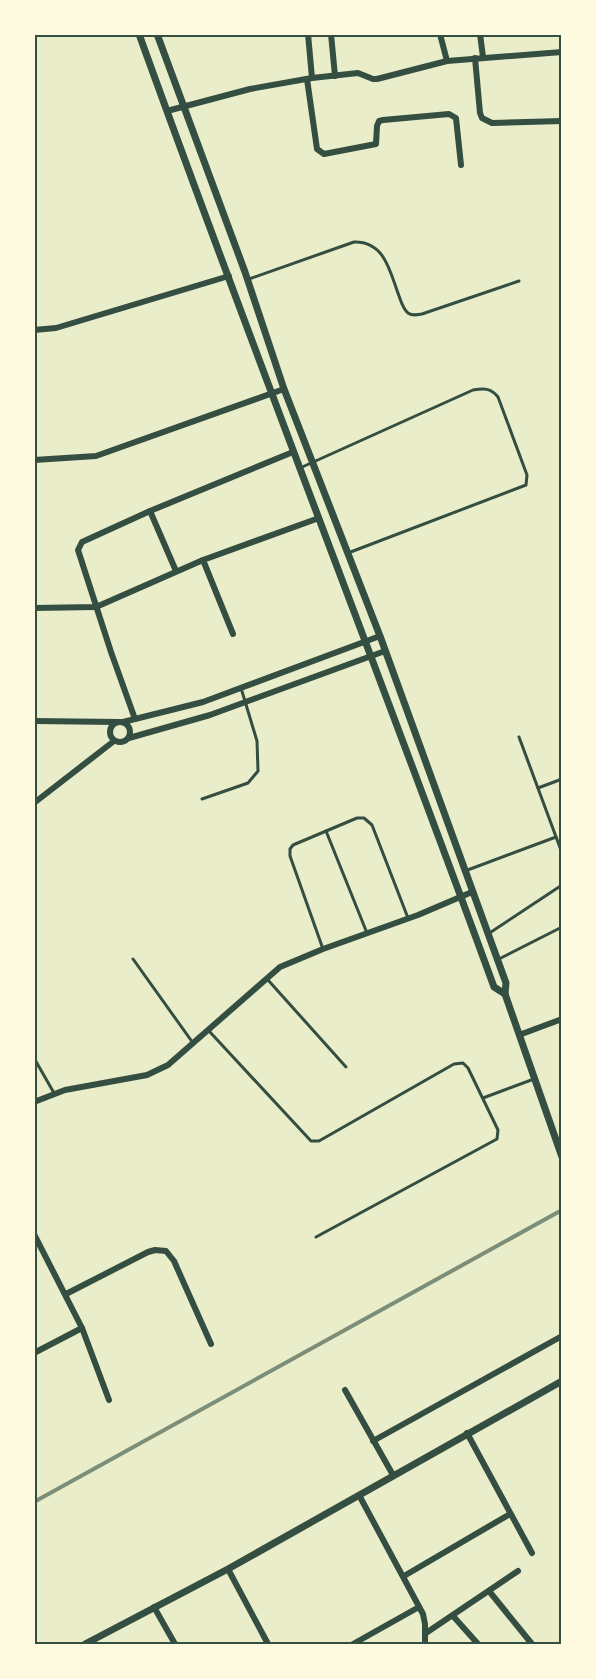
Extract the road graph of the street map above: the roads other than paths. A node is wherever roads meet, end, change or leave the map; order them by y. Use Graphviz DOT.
graph roads {
  1 [pos="139,34"];
  2 [pos="157,34"];
  3 [pos="308,34"];
  4 [pos="331,34"];
  5 [pos="440,34"];
  6 [pos="480,34"];
  7 [pos="561,52"];
  8 [pos="479,58"];
  9 [pos="447,61"];
  10 [pos="334,76"];
  11 [pos="310,78"];
  12 [pos="184,106"];
  13 [pos="166,111"];
  14 [pos="561,121"];
  15 [pos="461,165"];
  16 [pos="229,276"];
  17 [pos="248,280"];
  18 [pos="519,280"];
  19 [pos="34,330"];
  20 [pos="284,389"];
  21 [pos="271,393"];
  22 [pos="293,453"];
  23 [pos="34,460"];
  24 [pos="313,462"];
  25 [pos="299,468"];
  26 [pos="150,511"];
  27 [pos="319,518"];
  28 [pos="348,553"];
  29 [pos="203,560"];
  30 [pos="176,571"];
  31 [pos="96,607"];
  32 [pos="34,608"];
  33 [pos="233,634"];
  34 [pos="380,636"];
  35 [pos="367,642"];
  36 [pos="385,651"];
  37 [pos="372,656"];
  38 [pos="241,688"];
  39 [pos="245,703"];
  40 [pos="135,719"];
  41 [pos="34,721"];
  42 [pos="121,722"];
  43 [pos="519,737"];
  44 [pos="129,738"];
  45 [pos="114,741"];
  46 [pos="561,779"];
  47 [pos="538,788"];
  48 [pos="202,799"];
  49 [pos="34,803"];
  50 [pos="326,831"];
  51 [pos="556,837"];
  52 [pos="561,853"];
  53 [pos="464,871"];
  54 [pos="561,885"];
  55 [pos="472,892"];
  56 [pos="461,898"];
  57 [pos="408,918"];
  58 [pos="561,927"];
  59 [pos="367,933"];
  60 [pos="488,934"];
  61 [pos="323,949"];
  62 [pos="133,958"];
  63 [pos="497,960"];
  64 [pos="267,978"];
  65 [pos="505,994"];
  66 [pos="561,1019"];
  67 [pos="208,1029"];
  68 [pos="519,1035"];
  69 [pos="193,1043"];
  70 [pos="34,1058"];
  71 [pos="345,1067"];
  72 [pos="534,1079"];
  73 [pos="54,1093"];
  74 [pos="483,1098"];
  75 [pos="34,1102"];
  76 [pos="561,1157"];
  77 [pos="34,1234"];
  78 [pos="316,1238"];
  79 [pos="66,1294"];
  80 [pos="82,1328"];
  81 [pos="561,1336"];
  82 [pos="211,1344"];
  83 [pos="34,1353"];
  84 [pos="561,1381"];
  85 [pos="345,1390"];
  86 [pos="109,1400"];
  87 [pos="467,1433"];
  88 [pos="373,1441"];
  89 [pos="393,1475"];
  90 [pos="359,1495"];
  91 [pos="510,1514"];
  92 [pos="532,1553"];
  93 [pos="228,1569"];
  94 [pos="518,1571"];
  95 [pos="404,1576"];
  96 [pos="489,1591"];
  97 [pos="154,1607"];
  98 [pos="419,1607"];
  99 [pos="453,1616"];
  100 [pos="426,1633"];
  101 [pos="88,1644"];
  102 [pos="175,1644"];
  103 [pos="268,1644"];
  104 [pos="353,1644"];
  105 [pos="425,1644"];
  106 [pos="478,1644"];
  107 [pos="532,1644"];
  1 -- 13 [label="street"];
  2 -- 12 [label="street"];
  3 -- 11 [label="street"];
  4 -- 10 [label="street"];
  5 -- 9 [label="street"];
  6 -- 8 [label="street"];
  7 -- 8 [label="street"];
  8 -- 9 [label="street"];
  8 -- 14 [label="street"];
  9 -- 10 [label="street"];
  10 -- 11 [label="street"];
  11 -- 12 [label="street"];
  11 -- 15 [label="street"];
  12 -- 13 [label="street"];
  12 -- 17 [label="street"];
  13 -- 16 [label="street"];
  16 -- 19 [label="street"];
  16 -- 21 [label="street"];
  17 -- 18 [label="lane"];
  17 -- 20 [label="street"];
  20 -- 21 [label="street"];
  20 -- 24 [label="street"];
  21 -- 22 [label="street"];
  21 -- 23 [label="street"];
  22 -- 25 [label="street"];
  22 -- 26 [label="street"];
  24 -- 25 [label="lane"];
  24 -- 28 [label="street"];
  24 -- 28 [label="lane"];
  25 -- 27 [label="street"];
  26 -- 30 [label="street"];
  26 -- 31 [label="street"];
  27 -- 29 [label="street"];
  27 -- 35 [label="street"];
  28 -- 34 [label="street"];
  29 -- 30 [label="street"];
  29 -- 33 [label="street"];
  30 -- 31 [label="street"];
  31 -- 32 [label="street"];
  31 -- 40 [label="street"];
  34 -- 35 [label="street"];
  34 -- 36 [label="street"];
  35 -- 37 [label="street"];
  35 -- 38 [label="street"];
  36 -- 37 [label="street"];
  36 -- 53 [label="street"];
  37 -- 39 [label="street"];
  37 -- 56 [label="street"];
  38 -- 39 [label="lane"];
  38 -- 40 [label="street"];
  39 -- 44 [label="street"];
  39 -- 48 [label="lane"];
  40 -- 42 [label="street"];
  41 -- 42 [label="street"];
  42 -- 44 [label="street"];
  42 -- 45 [label="street"];
  43 -- 47 [label="lane"];
  44 -- 45 [label="street"];
  45 -- 49 [label="street"];
  46 -- 47 [label="lane"];
  47 -- 51 [label="lane"];
  50 -- 57 [label="lane"];
  50 -- 59 [label="lane"];
  50 -- 61 [label="lane"];
  51 -- 52 [label="lane"];
  51 -- 53 [label="lane"];
  53 -- 55 [label="street"];
  54 -- 60 [label="lane"];
  55 -- 56 [label="street"];
  55 -- 60 [label="street"];
  56 -- 57 [label="street"];
  56 -- 65 [label="street"];
  57 -- 59 [label="street"];
  58 -- 63 [label="lane"];
  59 -- 61 [label="street"];
  60 -- 63 [label="street"];
  61 -- 64 [label="street"];
  62 -- 69 [label="lane"];
  63 -- 65 [label="street"];
  64 -- 67 [label="street"];
  64 -- 71 [label="lane"];
  65 -- 68 [label="street"];
  66 -- 68 [label="street"];
  67 -- 69 [label="street"];
  67 -- 74 [label="lane"];
  68 -- 72 [label="street"];
  69 -- 73 [label="street"];
  70 -- 73 [label="lane"];
  72 -- 74 [label="lane"];
  72 -- 76 [label="street"];
  73 -- 75 [label="street"];
  74 -- 78 [label="lane"];
  77 -- 79 [label="street"];
  79 -- 80 [label="street"];
  79 -- 82 [label="street"];
  80 -- 83 [label="street"];
  80 -- 86 [label="street"];
  81 -- 88 [label="street"];
  84 -- 87 [label="street"];
  85 -- 88 [label="street"];
  87 -- 89 [label="street"];
  87 -- 91 [label="street"];
  88 -- 89 [label="street"];
  89 -- 90 [label="street"];
  90 -- 93 [label="street"];
  90 -- 95 [label="street"];
  91 -- 92 [label="street"];
  91 -- 95 [label="street"];
  93 -- 97 [label="street"];
  93 -- 103 [label="street"];
  94 -- 96 [label="street"];
  95 -- 98 [label="street"];
  96 -- 99 [label="street"];
  96 -- 107 [label="street"];
  97 -- 101 [label="street"];
  97 -- 102 [label="street"];
  98 -- 100 [label="street"];
  98 -- 104 [label="street"];
  99 -- 100 [label="street"];
  99 -- 106 [label="street"];
  100 -- 105 [label="street"];
}
